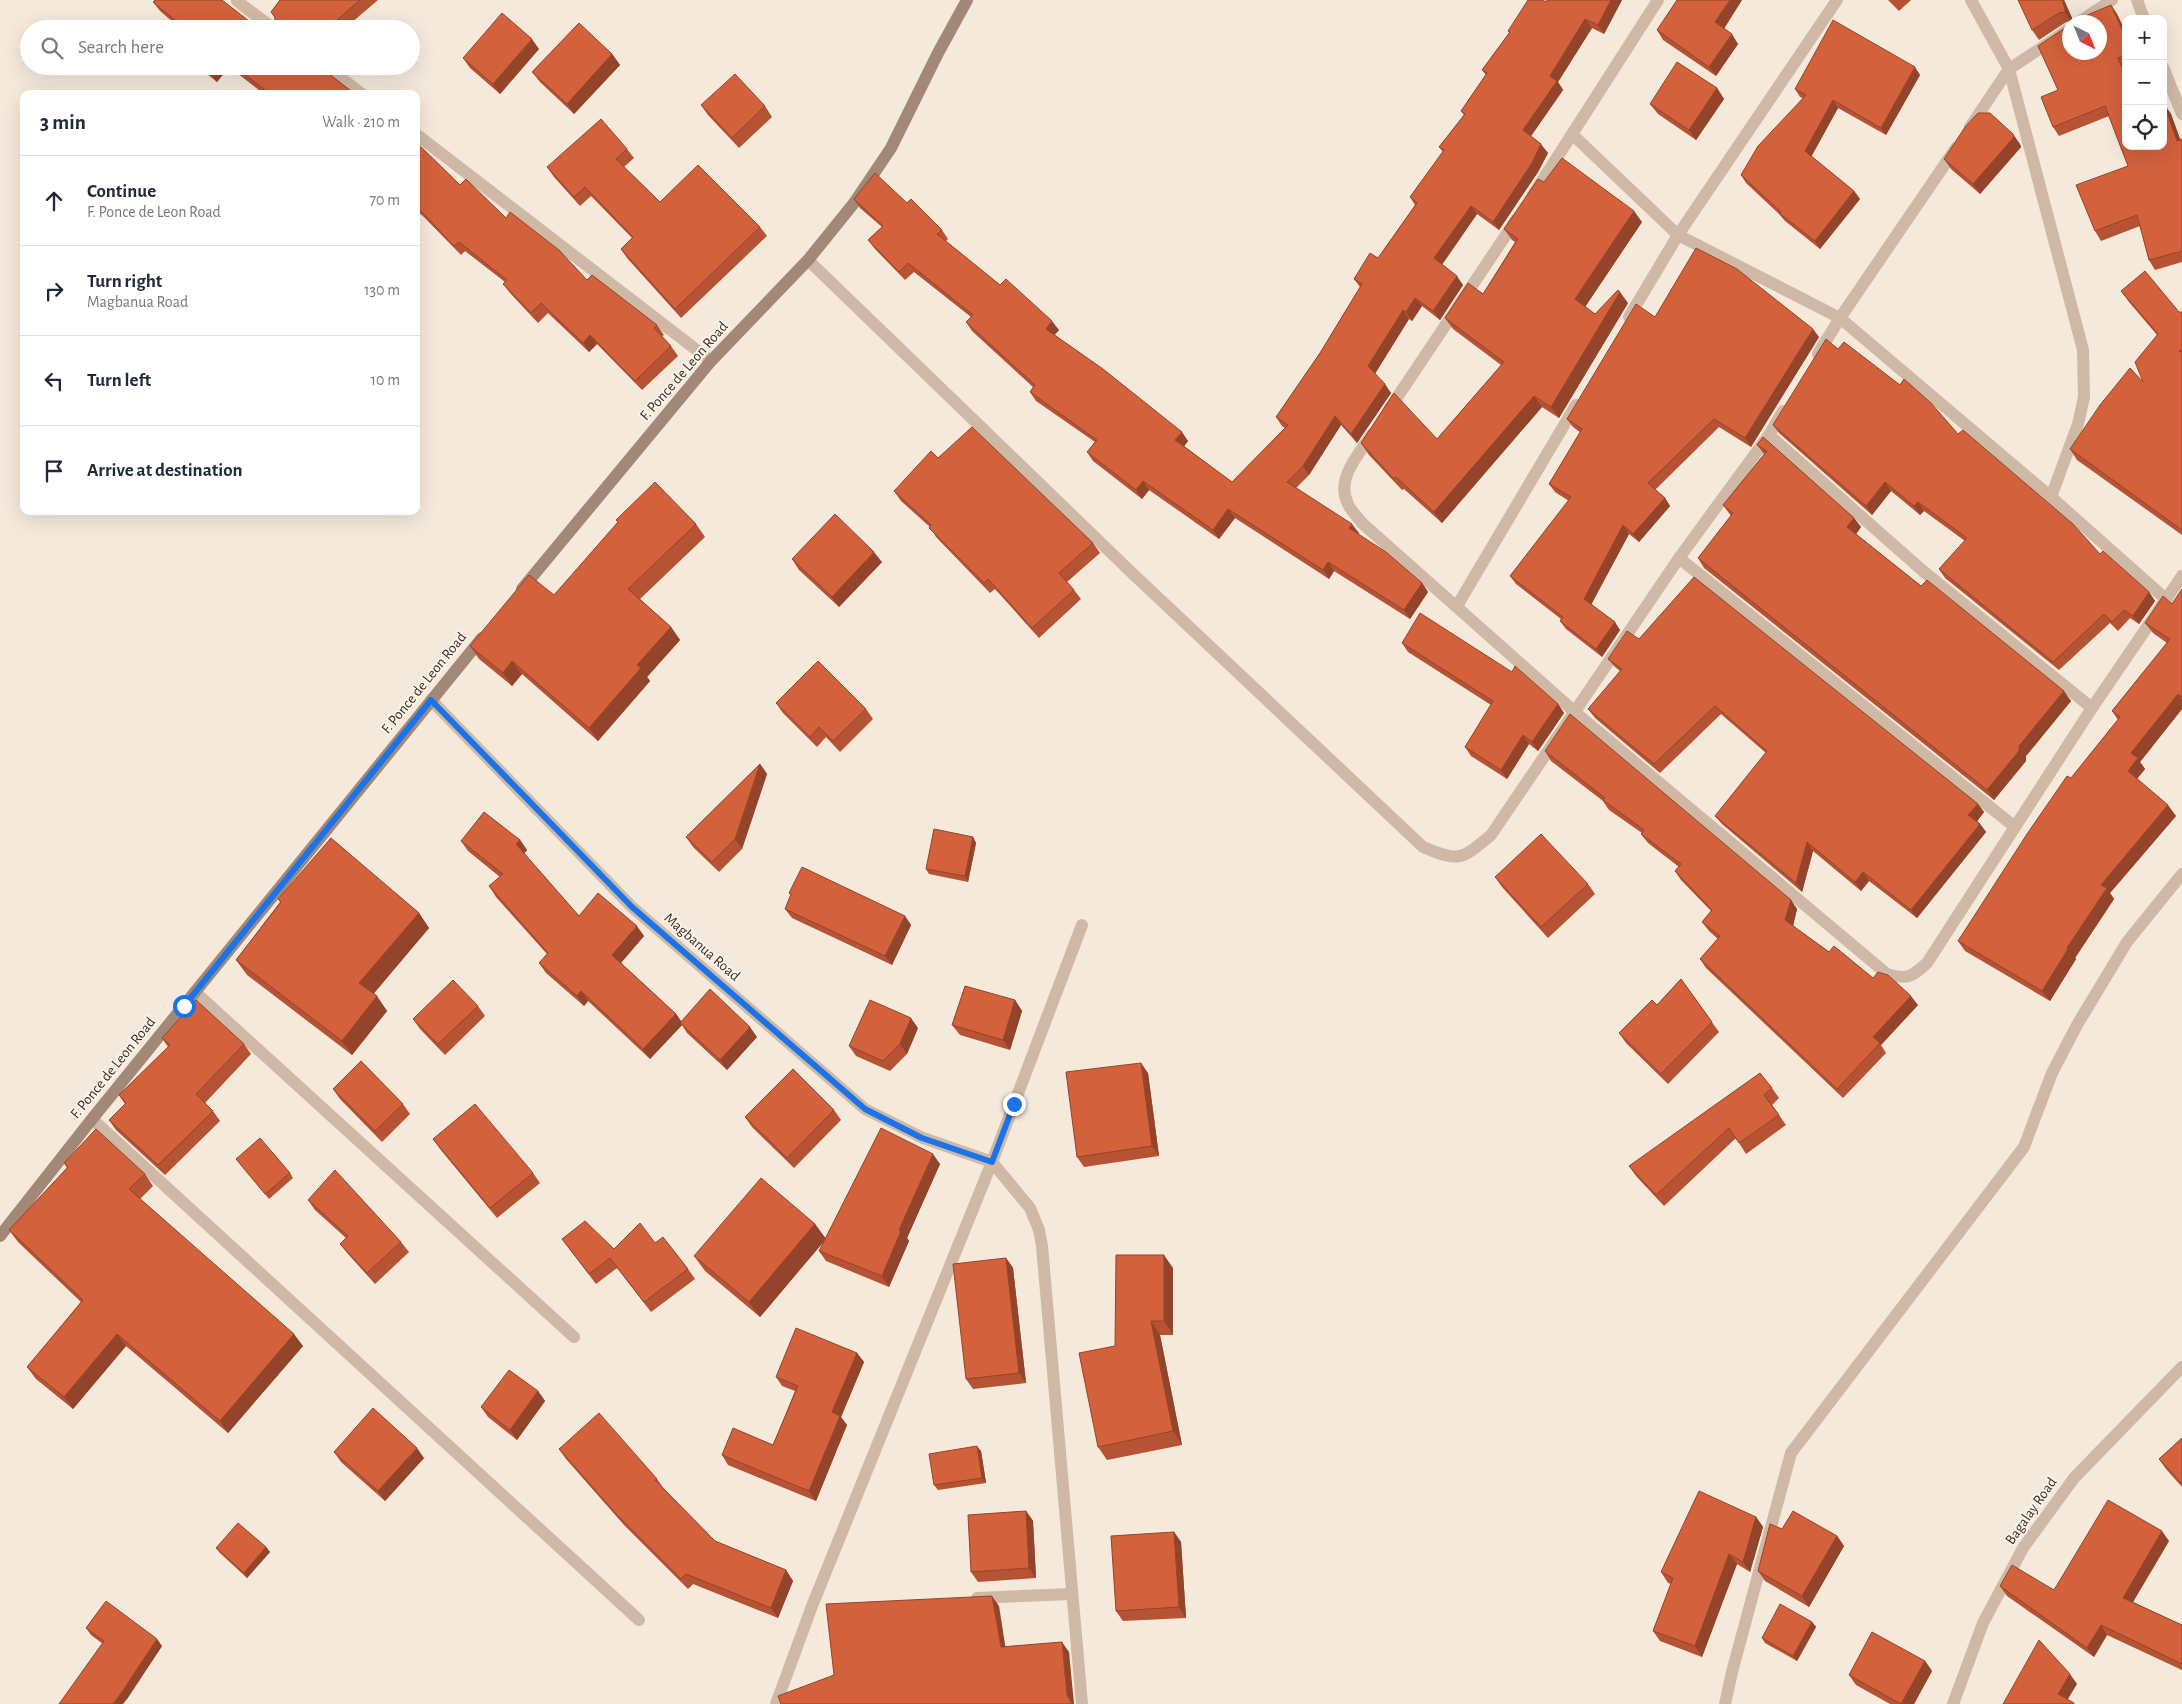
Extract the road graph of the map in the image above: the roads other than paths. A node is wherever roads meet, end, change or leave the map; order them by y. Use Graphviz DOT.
graph roads {
  1 [pos="967,0"];
  2 [pos="1658,0"];
  3 [pos="1838,0"];
  4 [pos="1971,0"];
  5 [pos="2112,0"];
  6 [pos="2137,0"];
  7 [pos="237,1"];
  8 [pos="2090,15"];
  9 [pos="2143,15"];
  10 [pos="262,20"];
  11 [pos="2062,34"];
  12 [pos="2009,70"];
  13 [pos="337,75"];
  14 [pos="2167,77"];
  15 [pos="357,90"];
  16 [pos="2182,114"];
  17 [pos="1573,135"];
  18 [pos="420,137"];
  19 [pos="1678,235"];
  20 [pos="808,260"];
  21 [pos="1840,318"];
  22 [pos="1622,328"];
  23 [pos="711,361"];
  24 [pos="1810,368"];
  25 [pos="1582,395"];
  26 [pos="1789,401"];
  27 [pos="1769,435"];
  28 [pos="2051,497"];
  29 [pos="1679,558"];
  30 [pos="2182,576"];
  31 [pos="514,600"];
  32 [pos="2167,600"];
  33 [pos="1457,606"];
  34 [pos="488,630"];
  35 [pos="431,700"];
  36 [pos="2092,708"];
  37 [pos="1575,712"];
  38 [pos="2015,827"];
  39 [pos="2182,874"];
  40 [pos="1082,925"];
  41 [pos="195,992"];
  42 [pos="92,1119"];
  43 [pos="992,1162"];
  44 [pos="0,1236"];
  45 [pos="574,1336"];
  46 [pos="2182,1367"];
  47 [pos="1072,1594"];
  48 [pos="962,1599"];
  49 [pos="639,1620"];
  50 [pos="776,1704"];
  51 [pos="1082,1704"];
  52 [pos="1725,1704"];
  53 [pos="1953,1704"];
  1 -- 20 [label="street, F. Ponce de Leon Road"];
  2 -- 17 [label="street"];
  3 -- 19 [label="street"];
  4 -- 12 [label="street"];
  5 -- 8 [label="street"];
  6 -- 9 [label="street"];
  7 -- 10 [label="street"];
  11 -- 12 [label="street"];
  12 -- 21 [label="street"];
  12 -- 28 [label="street"];
  13 -- 15 [label="street"];
  14 -- 16 [label="street"];
  17 -- 19 [label="street"];
  17 -- 33 [label="street"];
  18 -- 23 [label="street"];
  19 -- 21 [label="street"];
  19 -- 22 [label="street"];
  20 -- 23 [label="street, F. Ponce de Leon Road"];
  20 -- 37 [label="street"];
  21 -- 24 [label="street"];
  21 -- 28 [label="street"];
  23 -- 31 [label="street, F. Ponce de Leon Road"];
  25 -- 33 [label="street"];
  26 -- 27 [label="street"];
  27 -- 29 [label="street"];
  27 -- 36 [label="street"];
  28 -- 32 [label="street"];
  29 -- 37 [label="street"];
  29 -- 38 [label="street"];
  30 -- 32 [label="street"];
  32 -- 36 [label="street"];
  33 -- 37 [label="street"];
  34 -- 35 [label="street, F. Ponce de Leon Road"];
  35 -- 41 [label="street, F. Ponce de Leon Road"];
  35 -- 43 [label="street, Magbanua Road"];
  36 -- 38 [label="street"];
  37 -- 38 [label="street"];
  39 -- 52 [label="street"];
  40 -- 43 [label="street"];
  41 -- 42 [label="street, F. Ponce de Leon Road"];
  41 -- 45 [label="street"];
  42 -- 44 [label="street, F. Ponce de Leon Road"];
  42 -- 49 [label="street"];
  43 -- 47 [label="street"];
  43 -- 50 [label="street"];
  46 -- 53 [label="street, Bagalay Road"];
  47 -- 48 [label="street"];
  47 -- 51 [label="street"];
}
